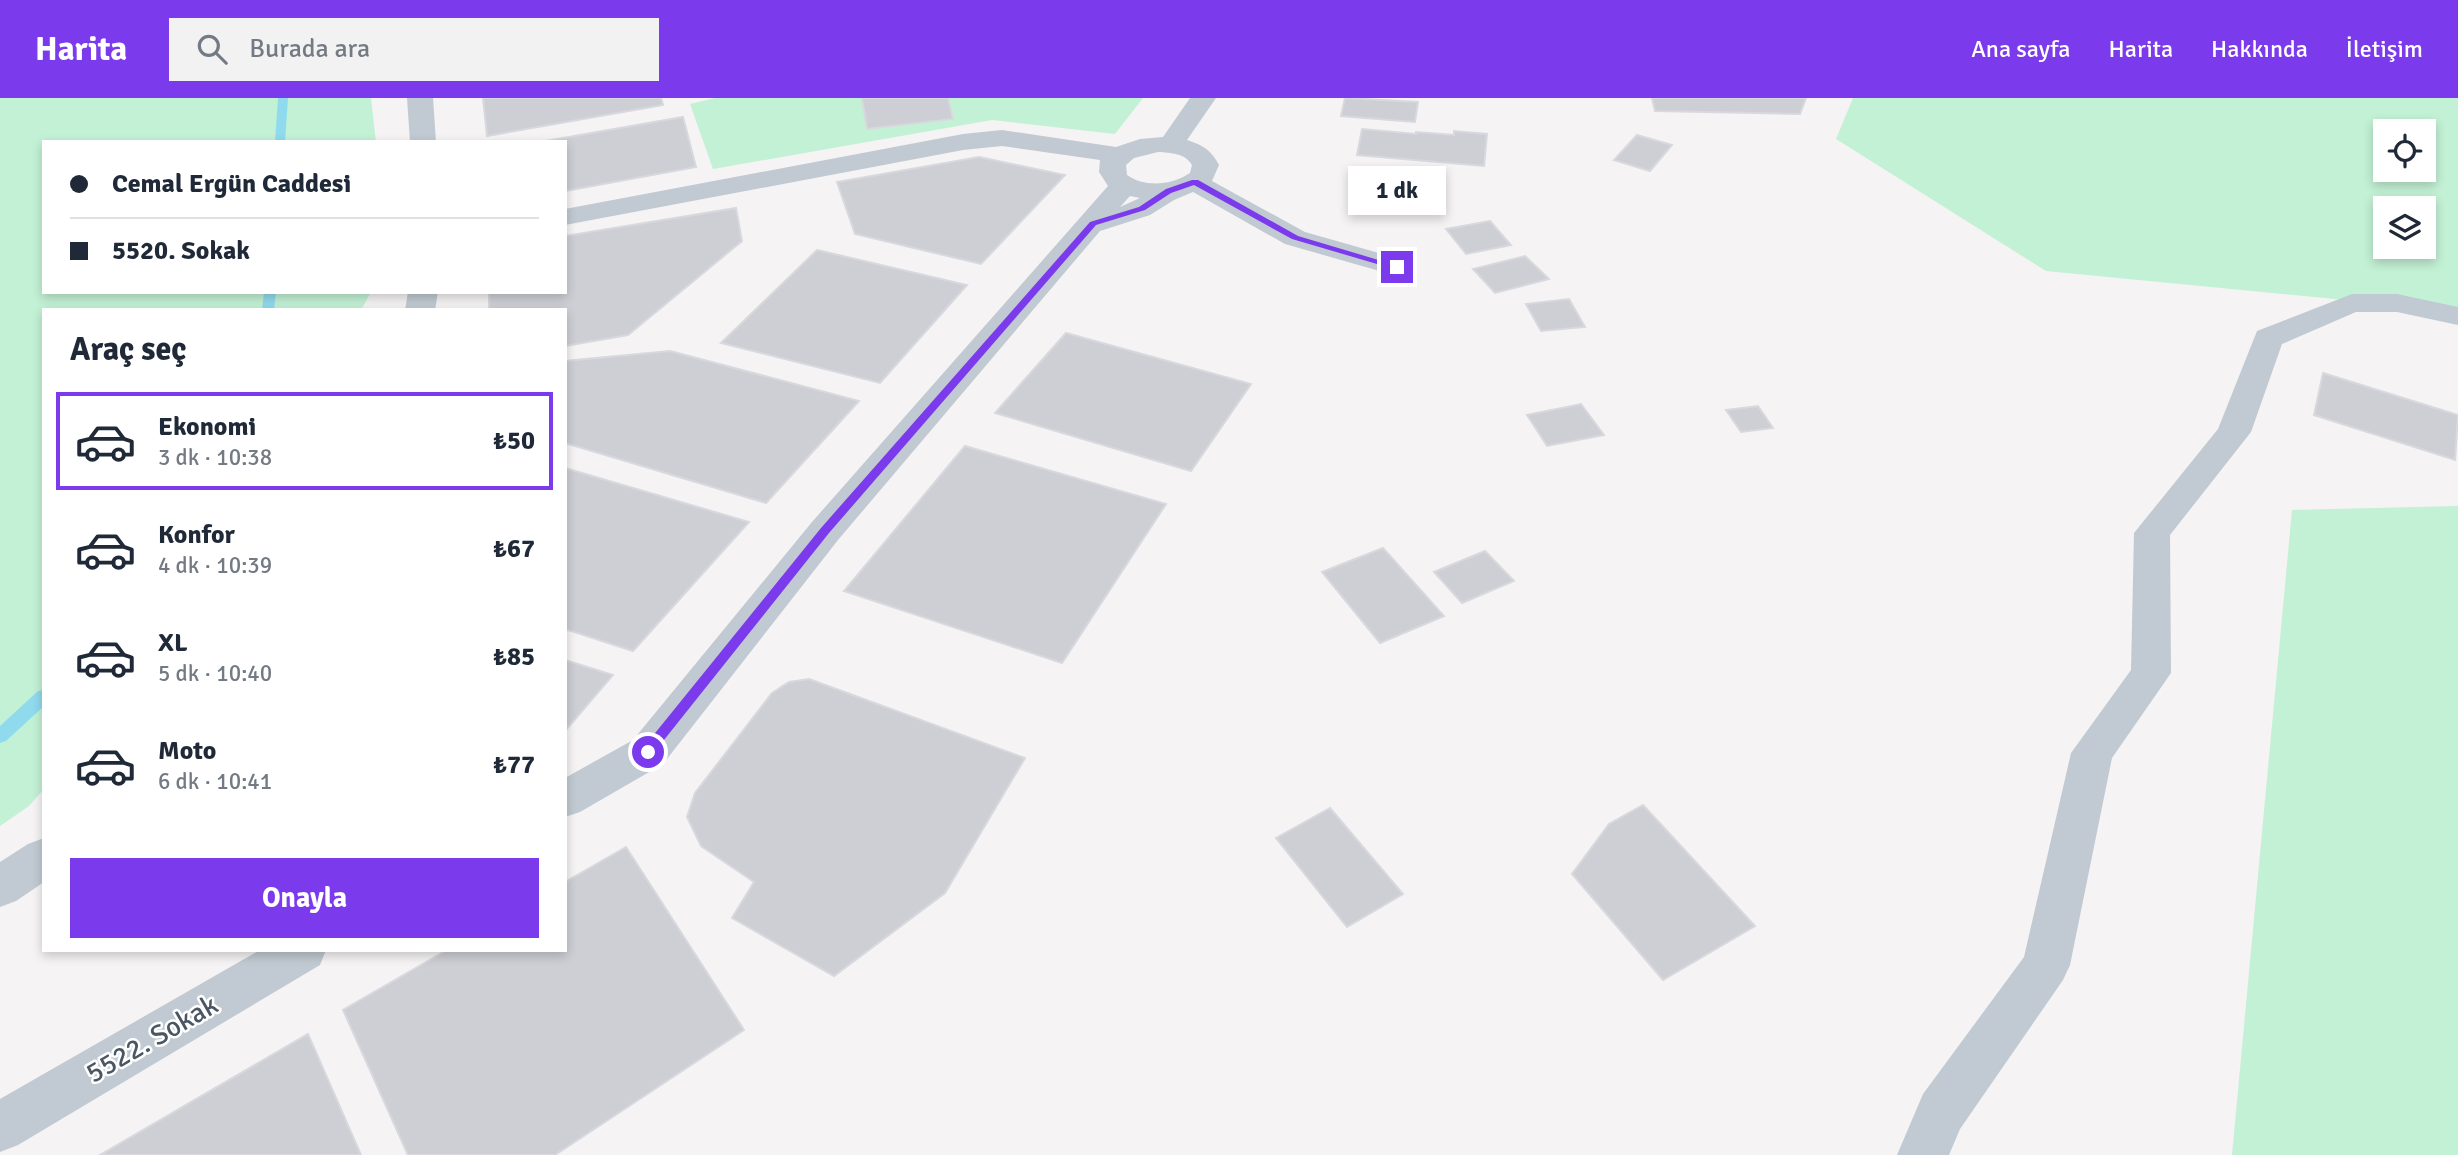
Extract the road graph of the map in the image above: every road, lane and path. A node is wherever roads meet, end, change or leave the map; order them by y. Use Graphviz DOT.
graph roads {
  1 [pos="420,98"];
  2 [pos="1203,98"];
  3 [pos="423,140"];
  4 [pos="1171,144"];
  5 [pos="1118,155"];
  6 [pos="1124,185"];
  7 [pos="1182,187"];
  8 [pos="567,216"];
  9 [pos="1093,224"];
  10 [pos="1397,267"];
  11 [pos="2458,316"];
  12 [pos="567,798"];
  13 [pos="42,858"];
  14 [pos="0,887"];
  15 [pos="300,952"];
  16 [pos="0,1127"];
  17 [pos="1923,1155"];
  1 -- 3 [label="street"];
  2 -- 4 [label="street"];
  4 -- 5 [label="street"];
  4 -- 7 [label="street"];
  5 -- 6 [label="street"];
  5 -- 8 [label="street"];
  6 -- 7 [label="street"];
  6 -- 9 [label="street"];
  7 -- 9 [label="street"];
  7 -- 10 [label="street"];
  9 -- 12 [label="street"];
  11 -- 17 [label="street"];
  13 -- 14 [label="street"];
  15 -- 16 [label="street, 5522. Sokak"];
}
